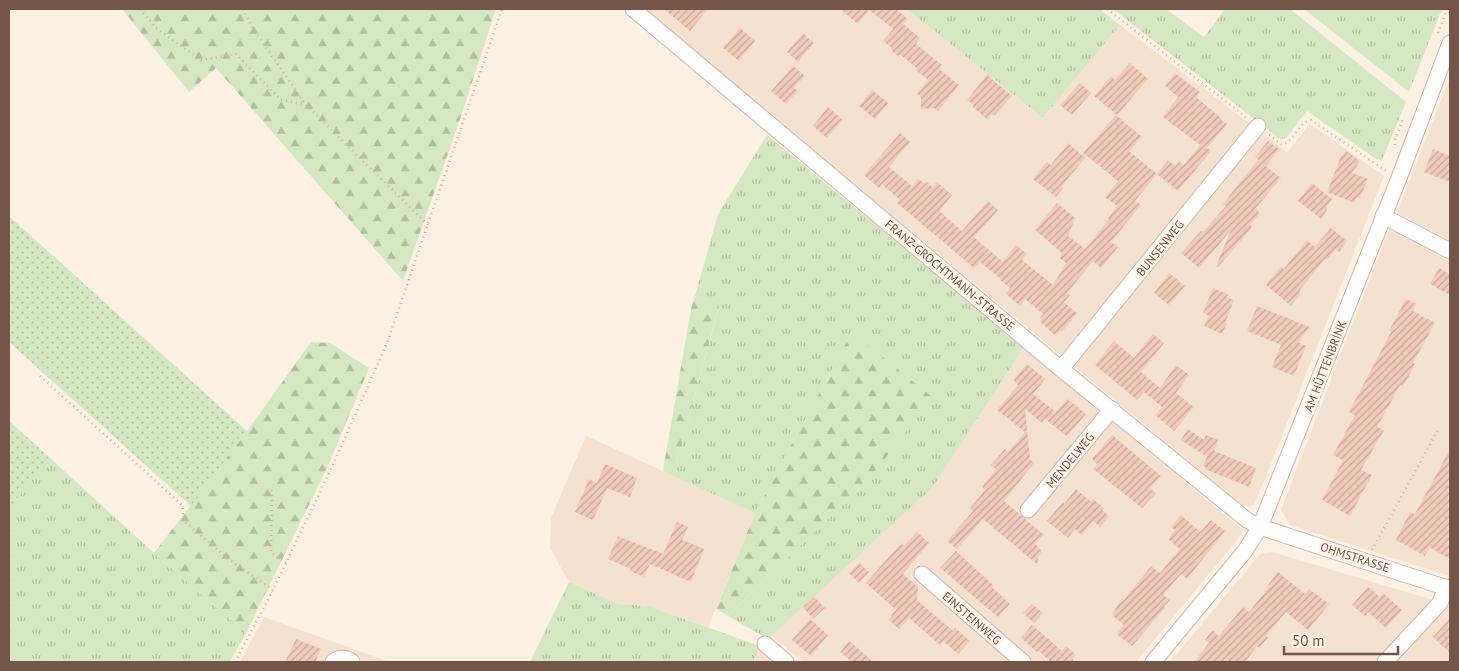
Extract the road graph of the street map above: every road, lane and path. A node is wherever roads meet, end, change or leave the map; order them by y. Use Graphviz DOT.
graph roads {
  1 [pos="140,9"];
  2 [pos="243,9"];
  3 [pos="502,9"];
  4 [pos="1107,9"];
  5 [pos="642,12"];
  6 [pos="1450,43"];
  7 [pos="305,104"];
  8 [pos="1258,126"];
  9 [pos="1389,174"];
  10 [pos="1383,216"];
  11 [pos="428,225"];
  12 [pos="1450,251"];
  13 [pos="1061,368"];
  14 [pos="40,376"];
  15 [pos="1112,410"];
  16 [pos="1439,428"];
  17 [pos="272,490"];
  18 [pos="1028,510"];
  19 [pos="1260,527"];
  20 [pos="1366,561"];
  21 [pos="286,562"];
  22 [pos="922,574"];
  23 [pos="1448,588"];
  24 [pos="273,590"];
  25 [pos="765,644"];
  26 [pos="235,662"];
  27 [pos="333,662"];
  28 [pos="352,662"];
  29 [pos="786,662"];
  30 [pos="1022,662"];
  31 [pos="1153,662"];
  32 [pos="1385,662"];
  1 -- 7 [label="path"];
  2 -- 7 [label="path"];
  3 -- 11 [label="path"];
  4 -- 8 [label="path"];
  5 -- 13 [label="street, FRANZ-GROCHTMANN-STRASSE"];
  6 -- 10 [label="street, AM HÜTTENBRINK"];
  7 -- 11 [label="path"];
  8 -- 9 [label="path"];
  8 -- 13 [label="street, BUNSENWEG"];
  10 -- 12 [label="street"];
  10 -- 19 [label="street, AM HÜTTENBRINK"];
  11 -- 21 [label="path"];
  13 -- 15 [label="street, FRANZ-GROCHTMANN-STRASSE"];
  14 -- 24 [label="path"];
  15 -- 18 [label="street, MENDELWEG"];
  15 -- 19 [label="street, FRANZ-GROCHTMANN-STRASSE"];
  16 -- 20 [label="path"];
  17 -- 21 [label="path"];
  19 -- 20 [label="street, OHMSTRASSE"];
  19 -- 31 [label="street, AM HÜTTENBRINK"];
  20 -- 23 [label="street, OHMSTRASSE"];
  21 -- 24 [label="path"];
  22 -- 30 [label="street, EINSTEINWEG"];
  23 -- 32 [label="street"];
  24 -- 26 [label="path"];
  25 -- 29 [label="street"];
  27 -- 28 [label="street"];
}
